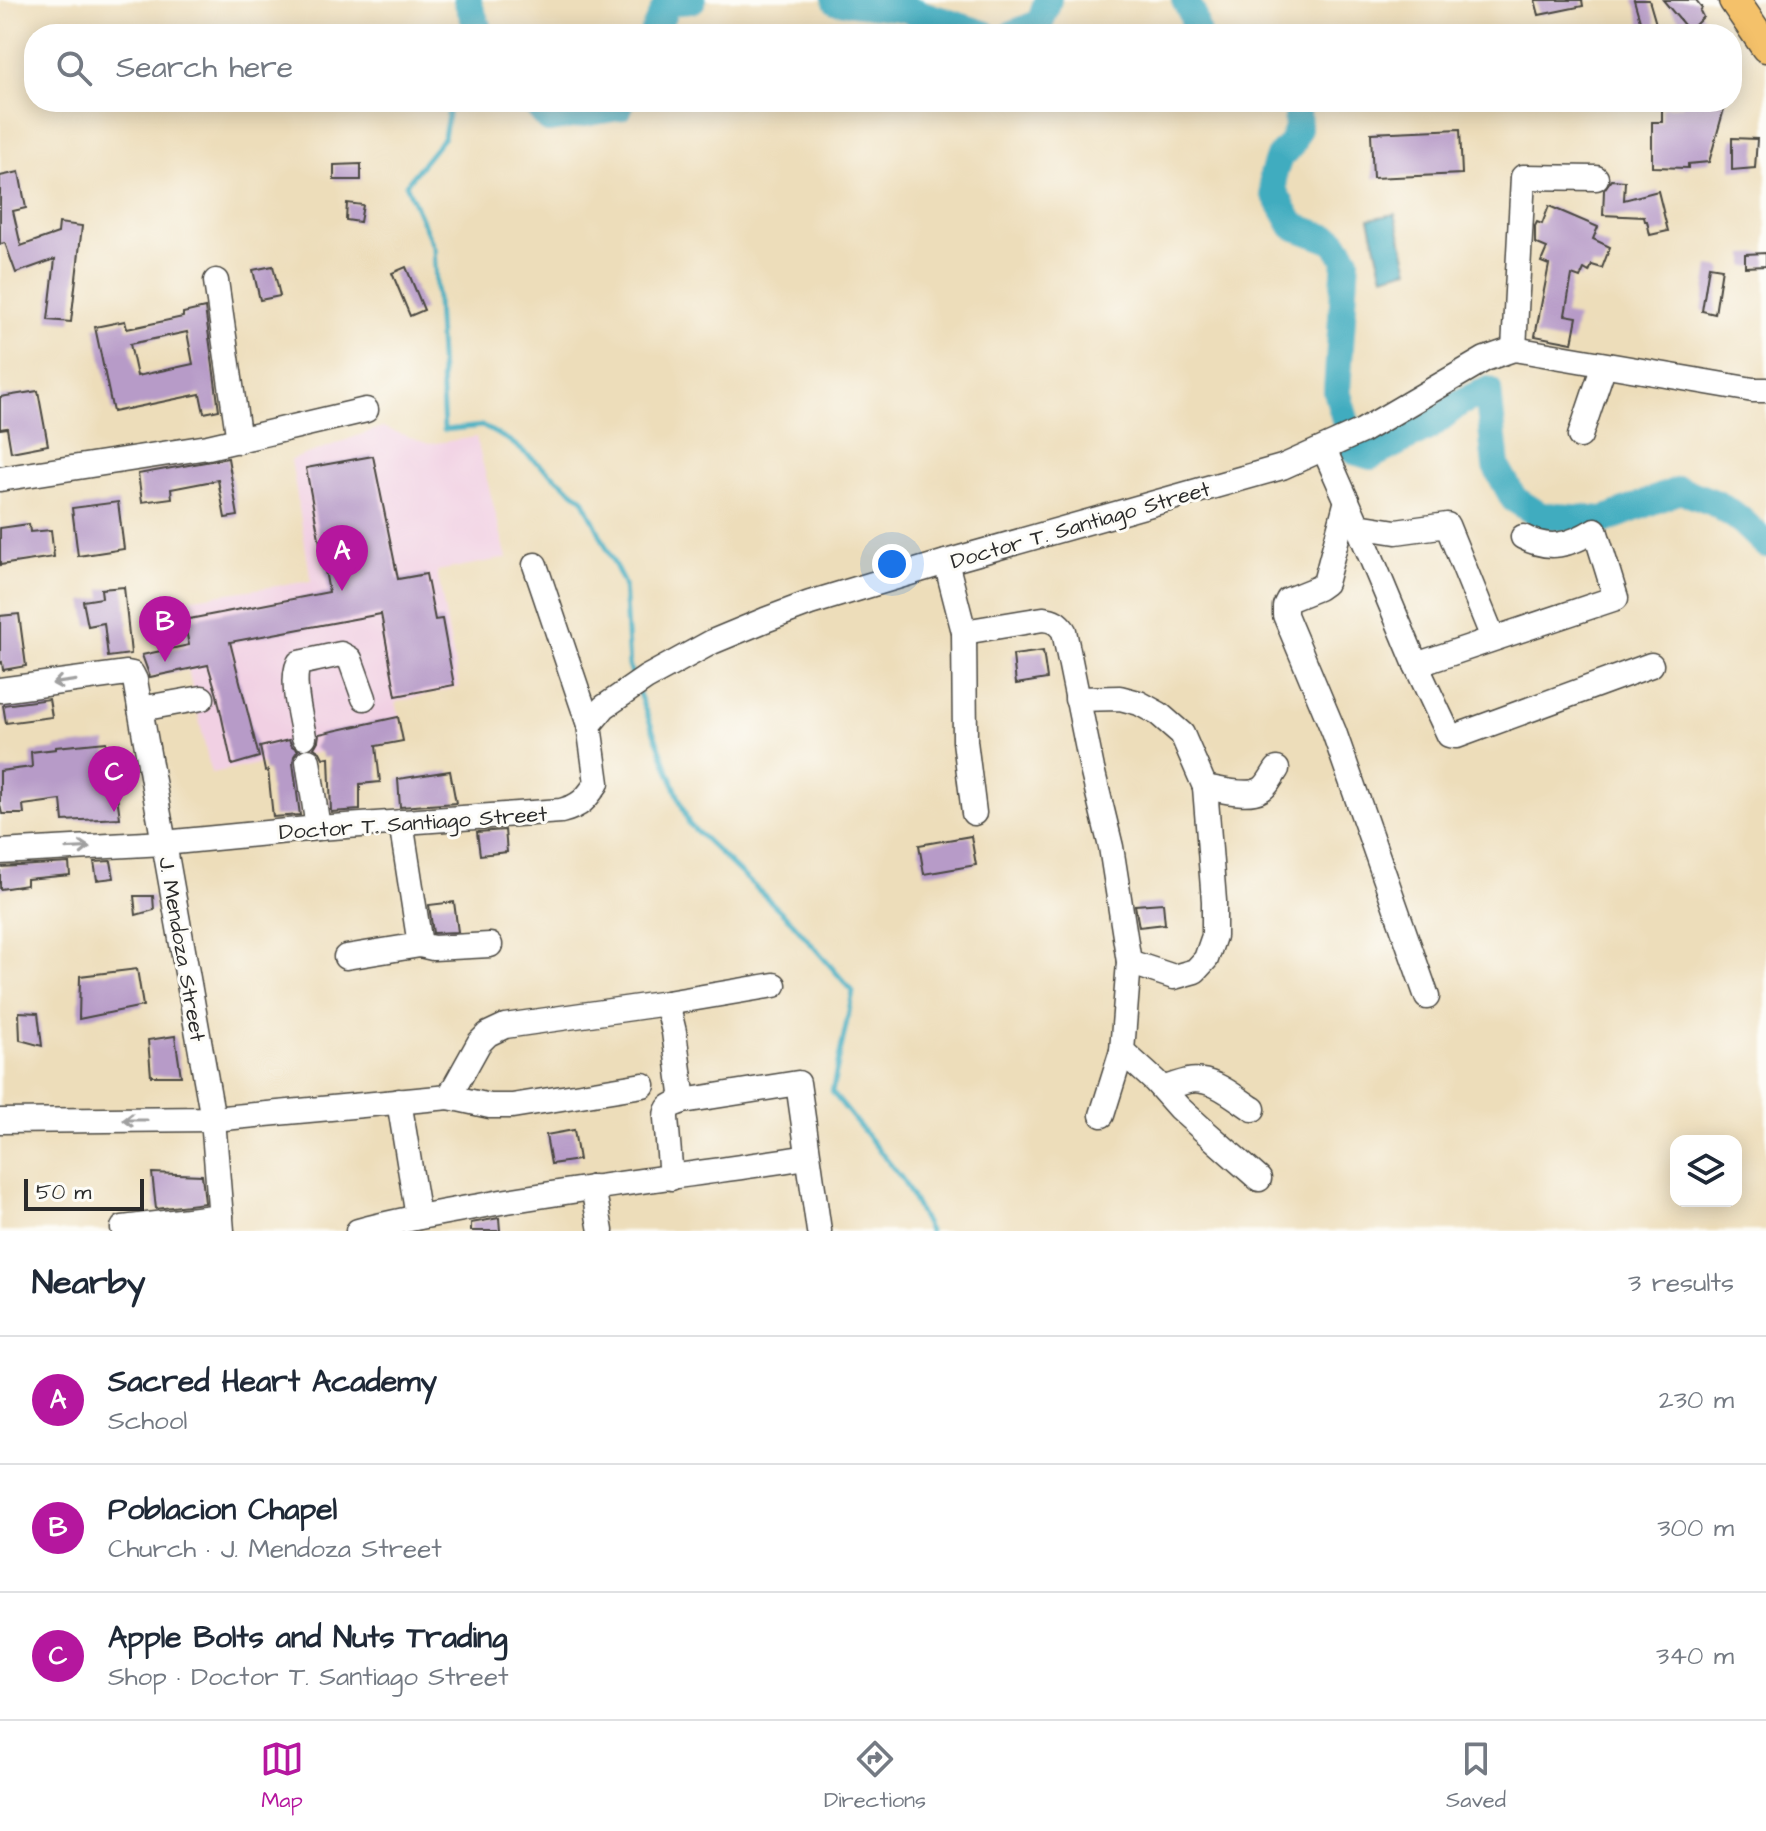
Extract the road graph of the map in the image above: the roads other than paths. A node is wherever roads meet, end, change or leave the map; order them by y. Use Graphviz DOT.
graph roads {
  1 [pos="1734,0"];
  2 [pos="1766,47"];
  3 [pos="1596,178"];
  4 [pos="216,281"];
  5 [pos="1514,349"];
  6 [pos="1604,365"];
  7 [pos="1766,390"];
  8 [pos="366,410"];
  9 [pos="1580,436"];
  10 [pos="239,441"];
  11 [pos="1326,448"];
  12 [pos="0,479"];
  13 [pos="1347,500"];
  14 [pos="1358,526"];
  15 [pos="1523,537"];
  16 [pos="946,562"];
  17 [pos="535,565"];
  18 [pos="964,632"];
  19 [pos="1493,638"];
  20 [pos="1416,665"];
  21 [pos="1651,665"];
  22 [pos="0,690"];
  23 [pos="202,698"];
  24 [pos="364,698"];
  25 [pos="1077,699"];
  26 [pos="140,709"];
  27 [pos="589,725"];
  28 [pos="1277,769"];
  29 [pos="1205,787"];
  30 [pos="974,813"];
  31 [pos="401,822"];
  32 [pos="318,828"];
  33 [pos="164,843"];
  34 [pos="0,852"];
  35 [pos="420,945"];
  36 [pos="490,945"];
  37 [pos="346,957"];
  38 [pos="1129,962"];
  39 [pos="774,985"];
  40 [pos="1427,997"];
  41 [pos="667,1003"];
  42 [pos="1122,1051"];
  43 [pos="643,1085"];
  44 [pos="1163,1089"];
  45 [pos="449,1097"];
  46 [pos="399,1101"];
  47 [pos="683,1101"];
  48 [pos="1253,1109"];
  49 [pos="1102,1115"];
  50 [pos="213,1119"];
  51 [pos="0,1121"];
  52 [pos="808,1157"];
  53 [pos="671,1178"];
  54 [pos="1259,1179"];
  55 [pos="593,1187"];
  56 [pos="418,1217"];
  57 [pos="222,1224"];
  58 [pos="123,1228"];
  59 [pos="358,1231"];
  60 [pos="601,1231"];
  61 [pos="819,1231"];
  1 -- 2 [label="main road"];
  3 -- 5 [label="street"];
  4 -- 10 [label="street"];
  5 -- 6 [label="street"];
  5 -- 11 [label="street, Doctor T. Santiago Street"];
  6 -- 7 [label="street"];
  6 -- 9 [label="street"];
  8 -- 10 [label="street"];
  10 -- 12 [label="street"];
  11 -- 13 [label="street"];
  11 -- 16 [label="street, Doctor T. Santiago Street"];
  13 -- 14 [label="street"];
  13 -- 40 [label="street"];
  14 -- 19 [label="street"];
  14 -- 20 [label="street"];
  15 -- 19 [label="street"];
  16 -- 18 [label="street"];
  16 -- 27 [label="street, Doctor T. Santiago Street"];
  17 -- 27 [label="street"];
  18 -- 25 [label="street"];
  18 -- 30 [label="street"];
  19 -- 20 [label="street"];
  20 -- 21 [label="street"];
  26 -- 22 [label="street, J. Mendoza Street, one-way"];
  23 -- 26 [label="street"];
  24 -- 32 [label="street"];
  25 -- 29 [label="street"];
  25 -- 38 [label="street"];
  26 -- 33 [label="street, J. Mendoza Street"];
  27 -- 31 [label="street, Doctor T. Santiago Street"];
  28 -- 29 [label="street"];
  29 -- 38 [label="street"];
  31 -- 32 [label="street, Doctor T. Santiago Street"];
  31 -- 35 [label="street"];
  32 -- 33 [label="street, Doctor T. Santiago Street"];
  34 -- 33 [label="street, Doctor T. Santiago Street, one-way"];
  33 -- 50 [label="street, J. Mendoza Street"];
  35 -- 36 [label="street"];
  35 -- 37 [label="street"];
  38 -- 42 [label="street"];
  39 -- 41 [label="street"];
  41 -- 45 [label="street"];
  41 -- 47 [label="street"];
  42 -- 44 [label="street"];
  42 -- 49 [label="street"];
  43 -- 45 [label="street"];
  44 -- 48 [label="street"];
  44 -- 54 [label="street"];
  45 -- 46 [label="street"];
  46 -- 50 [label="street"];
  46 -- 56 [label="street"];
  47 -- 52 [label="street"];
  47 -- 53 [label="street"];
  50 -- 51 [label="street, one-way"];
  50 -- 57 [label="street, J. Mendoza Street"];
  52 -- 53 [label="street"];
  52 -- 61 [label="street"];
  53 -- 55 [label="street"];
  55 -- 56 [label="street"];
  55 -- 60 [label="street"];
  56 -- 59 [label="street"];
  57 -- 58 [label="street"];
}
